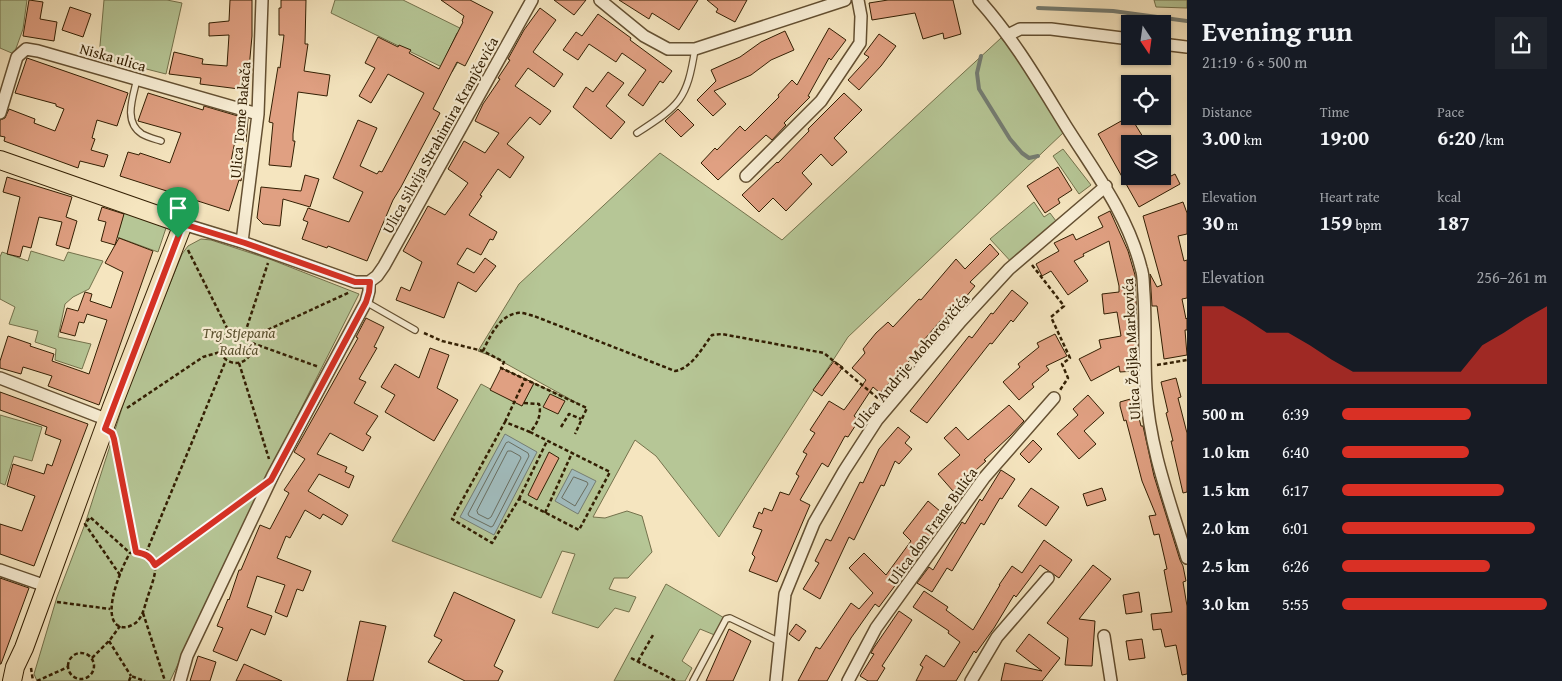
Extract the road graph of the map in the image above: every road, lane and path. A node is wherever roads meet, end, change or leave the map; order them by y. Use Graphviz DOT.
graph roads {
  1 [pos="262,0"];
  2 [pos="600,0"];
  3 [pos="845,0"];
  4 [pos="858,0"];
  5 [pos="979,0"];
  6 [pos="529,1"];
  7 [pos="1008,35"];
  8 [pos="1121,38"];
  9 [pos="1171,45"];
  10 [pos="1187,47"];
  11 [pos="695,49"];
  12 [pos="137,79"];
  13 [pos="0,113"];
  14 [pos="258,114"];
  15 [pos="637,133"];
  16 [pos="161,141"];
  17 [pos="0,160"];
  18 [pos="746,176"];
  19 [pos="1106,186"];
  20 [pos="180,231"];
  21 [pos="242,242"];
  22 [pos="272,252"];
  23 [pos="1025,256"];
  24 [pos="355,282"];
  25 [pos="370,282"];
  26 [pos="366,302"];
  27 [pos="416,330"];
  28 [pos="229,332"];
  29 [pos="245,333"];
  30 [pos="250,338"];
  31 [pos="252,343"];
  32 [pos="483,351"];
  33 [pos="221,353"];
  34 [pos="226,360"];
  35 [pos="1187,360"];
  36 [pos="239,363"];
  37 [pos="1146,366"];
  38 [pos="328,371"];
  39 [pos="0,378"];
  40 [pos="525,379"];
  41 [pos="1054,398"];
  42 [pos="524,403"];
  43 [pos="888,407"];
  44 [pos="108,419"];
  45 [pos="581,419"];
  46 [pos="505,422"];
  47 [pos="561,427"];
  48 [pos="530,432"];
  49 [pos="575,434"];
  50 [pos="547,440"];
  51 [pos="572,453"];
  52 [pos="272,477"];
  53 [pos="519,499"];
  54 [pos="545,512"];
  55 [pos="136,552"];
  56 [pos="130,553"];
  57 [pos="146,554"];
  58 [pos="1187,558"];
  59 [pos="155,565"];
  60 [pos="0,570"];
  61 [pos="120,575"];
  62 [pos="1048,578"];
  63 [pos="46,586"];
  64 [pos="143,612"];
  65 [pos="120,626"];
  66 [pos="653,635"];
  67 [pos="1104,636"];
  68 [pos="109,641"];
  69 [pos="780,642"];
  70 [pos="24,648"];
  71 [pos="92,658"];
  72 [pos="631,658"];
  73 [pos="638,661"];
  74 [pos="68,667"];
  75 [pos="131,676"];
  76 [pos="75,680"];
  77 [pos="83,680"];
  78 [pos="12,681"];
  79 [pos="23,681"];
  80 [pos="37,681"];
  81 [pos="129,681"];
  82 [pos="145,681"];
  83 [pos="165,681"];
  84 [pos="180,681"];
  85 [pos="676,681"];
  86 [pos="692,681"];
  87 [pos="776,681"];
  88 [pos="848,681"];
  89 [pos="971,681"];
  90 [pos="1111,681"];
  1 -- 14 [label="street, Ulica Tome Bakača"];
  2 -- 11 [label="street"];
  3 -- 11 [label="street"];
  4 -- 18 [label="street"];
  5 -- 7 [label="street, Ulica Željka Markovića"];
  6 -- 25 [label="street, Ulica Silvija Strahimira Kranjčevića"];
  7 -- 8 [label="street"];
  7 -- 19 [label="street, Ulica Željka Markovića"];
  9 -- 10 [label="street"];
  11 -- 15 [label="lane"];
  12 -- 13 [label="street, Niska ulica"];
  12 -- 14 [label="street, Niska ulica"];
  12 -- 16 [label="lane"];
  14 -- 21 [label="street, Ulica Tome Bakača"];
  17 -- 20 [label="main road"];
  19 -- 23 [label="street, Ulica Andrije Mohorovičića"];
  19 -- 37 [label="street, Ulica Željka Markovića"];
  20 -- 21 [label="street"];
  20 -- 28 [label="path"];
  20 -- 44 [label="main road"];
  21 -- 22 [label="street"];
  22 -- 24 [label="street"];
  22 -- 29 [label="path"];
  23 -- 41 [label="path"];
  23 -- 43 [label="street, Ulica Andrije Mohorovičića"];
  24 -- 25 [label="street"];
  24 -- 30 [label="path"];
  25 -- 26 [label="street"];
  26 -- 27 [label="lane"];
  26 -- 38 [label="street"];
  27 -- 32 [label="path"];
  28 -- 29 [label="path"];
  28 -- 33 [label="path"];
  29 -- 30 [label="path"];
  30 -- 31 [label="path"];
  31 -- 36 [label="path"];
  31 -- 38 [label="path"];
  32 -- 40 [label="path"];
  32 -- 43 [label="path"];
  33 -- 34 [label="path"];
  33 -- 44 [label="path"];
  34 -- 36 [label="path"];
  34 -- 57 [label="path"];
  35 -- 37 [label="path"];
  36 -- 52 [label="path"];
  37 -- 58 [label="street, Ulica Željka Markovića"];
  38 -- 52 [label="street"];
  39 -- 44 [label="street"];
  40 -- 45 [label="path"];
  40 -- 46 [label="path"];
  41 -- 88 [label="street, Ulica don Frane Bulića"];
  42 -- 48 [label="path"];
  43 -- 69 [label="street, Ulica Andrije Mohorovičića"];
  44 -- 55 [label="path"];
  44 -- 63 [label="main road"];
  45 -- 47 [label="path"];
  45 -- 49 [label="path"];
  46 -- 48 [label="path"];
  46 -- 53 [label="path"];
  48 -- 50 [label="path"];
  50 -- 51 [label="path"];
  50 -- 53 [label="path"];
  51 -- 54 [label="path"];
  51 -- 54 [label="path"];
  52 -- 59 [label="path"];
  52 -- 84 [label="street"];
  53 -- 54 [label="path"];
  55 -- 56 [label="path"];
  55 -- 57 [label="path"];
  56 -- 61 [label="path"];
  56 -- 61 [label="path"];
  57 -- 59 [label="path"];
  59 -- 64 [label="path"];
  60 -- 63 [label="street"];
  61 -- 65 [label="path"];
  62 -- 89 [label="street"];
  63 -- 70 [label="main road"];
  64 -- 65 [label="path"];
  64 -- 83 [label="path"];
  65 -- 68 [label="path"];
  66 -- 73 [label="path"];
  67 -- 90 [label="street"];
  68 -- 71 [label="path"];
  68 -- 75 [label="path"];
  69 -- 86 [label="lane"];
  69 -- 87 [label="street, Ulica Andrije Mohorovičića"];
  70 -- 78 [label="main road"];
  70 -- 79 [label="main road"];
  71 -- 74 [label="path"];
  71 -- 77 [label="path"];
  72 -- 73 [label="path"];
  73 -- 85 [label="path"];
  74 -- 76 [label="path"];
  74 -- 80 [label="path"];
  75 -- 81 [label="path"];
  75 -- 82 [label="path"];
  76 -- 77 [label="path"];
}
